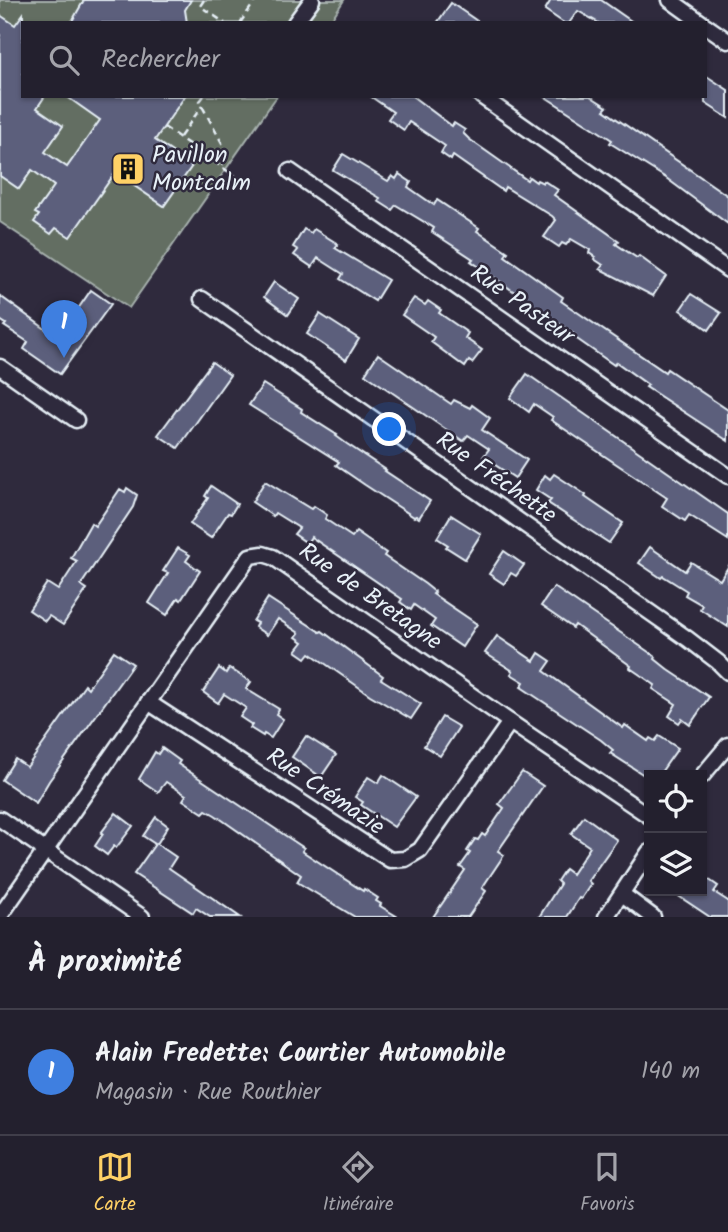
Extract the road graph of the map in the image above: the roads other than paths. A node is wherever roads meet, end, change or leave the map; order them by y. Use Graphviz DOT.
graph roads {
  1 [pos="312,0"];
  2 [pos="670,0"];
  3 [pos="296,21"];
  4 [pos="700,21"];
  5 [pos="707,26"];
  6 [pos="728,41"];
  7 [pos="484,98"];
  8 [pos="290,171"];
  9 [pos="728,270"];
  10 [pos="202,299"];
  11 [pos="0,367"];
  12 [pos="76,419"];
  13 [pos="728,476"];
  14 [pos="728,672"];
  15 [pos="148,702"];
  16 [pos="510,722"];
  17 [pos="728,745"];
  18 [pos="707,770"];
  19 [pos="644,813"];
  20 [pos="0,819"];
  21 [pos="46,850"];
  22 [pos="644,860"];
  23 [pos="622,894"];
  24 [pos="0,916"];
  25 [pos="142,917"];
  26 [pos="606,917"];
  27 [pos="653,917"];
  1 -- 3 [label="street"];
  2 -- 4 [label="street"];
  5 -- 6 [label="street"];
  7 -- 9 [label="street"];
  8 -- 13 [label="street, Rue Pasteur"];
  10 -- 14 [label="street, Rue Fréchette"];
  11 -- 12 [label="street"];
  15 -- 16 [label="street, Rue Crémazie"];
  15 -- 16 [label="street, Rue de Bretagne"];
  15 -- 21 [label="street, Rue de Bretagne"];
  16 -- 19 [label="street, Rue de Bretagne"];
  17 -- 18 [label="street"];
  20 -- 21 [label="street"];
  21 -- 24 [label="street, Rue de Bretagne"];
  21 -- 25 [label="street"];
  22 -- 23 [label="street"];
  23 -- 26 [label="street"];
  23 -- 27 [label="street"];
}
